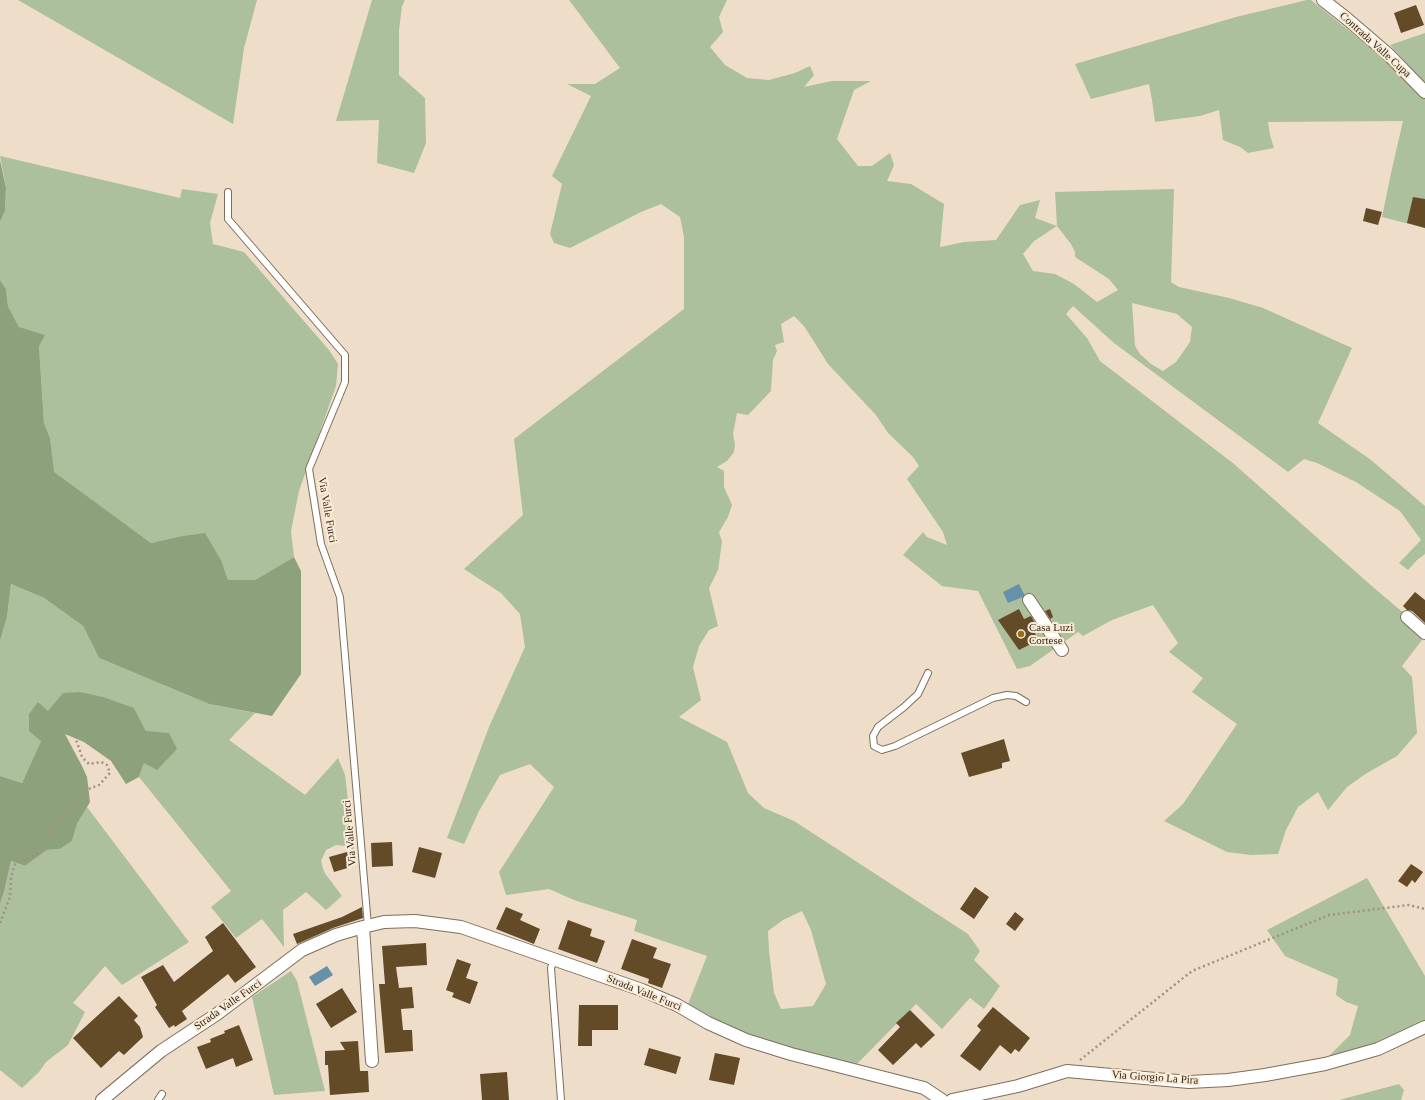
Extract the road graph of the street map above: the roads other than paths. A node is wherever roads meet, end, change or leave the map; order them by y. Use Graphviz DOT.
graph roads {
  1 [pos="1323,0"];
  2 [pos="1425,92"];
  3 [pos="228,192"];
  4 [pos="1029,600"];
  5 [pos="1407,617"];
  6 [pos="1425,633"];
  7 [pos="1062,650"];
  8 [pos="928,673"];
  9 [pos="1026,702"];
  10 [pos="366,927"];
  11 [pos="554,959"];
  12 [pos="1425,1027"];
  13 [pos="372,1061"];
  14 [pos="162,1094"];
  15 [pos="102,1100"];
  16 [pos="158,1100"];
  17 [pos="561,1100"];
  18 [pos="942,1100"];
  19 [pos="952,1100"];
  1 -- 2 [label="street, Contrada Valle Cupa"];
  3 -- 10 [label="lane, Via Valle Furci"];
  4 -- 7 [label="street"];
  5 -- 6 [label="street"];
  8 -- 9 [label="lane"];
  10 -- 11 [label="street, Strada Valle Furci"];
  10 -- 13 [label="street"];
  10 -- 15 [label="street, Strada Valle Furci"];
  11 -- 17 [label="lane"];
  11 -- 18 [label="street, Strada Valle Furci"];
  12 -- 19 [label="street, Via Giorgio La Pira"];
  14 -- 16 [label="lane"];
}
